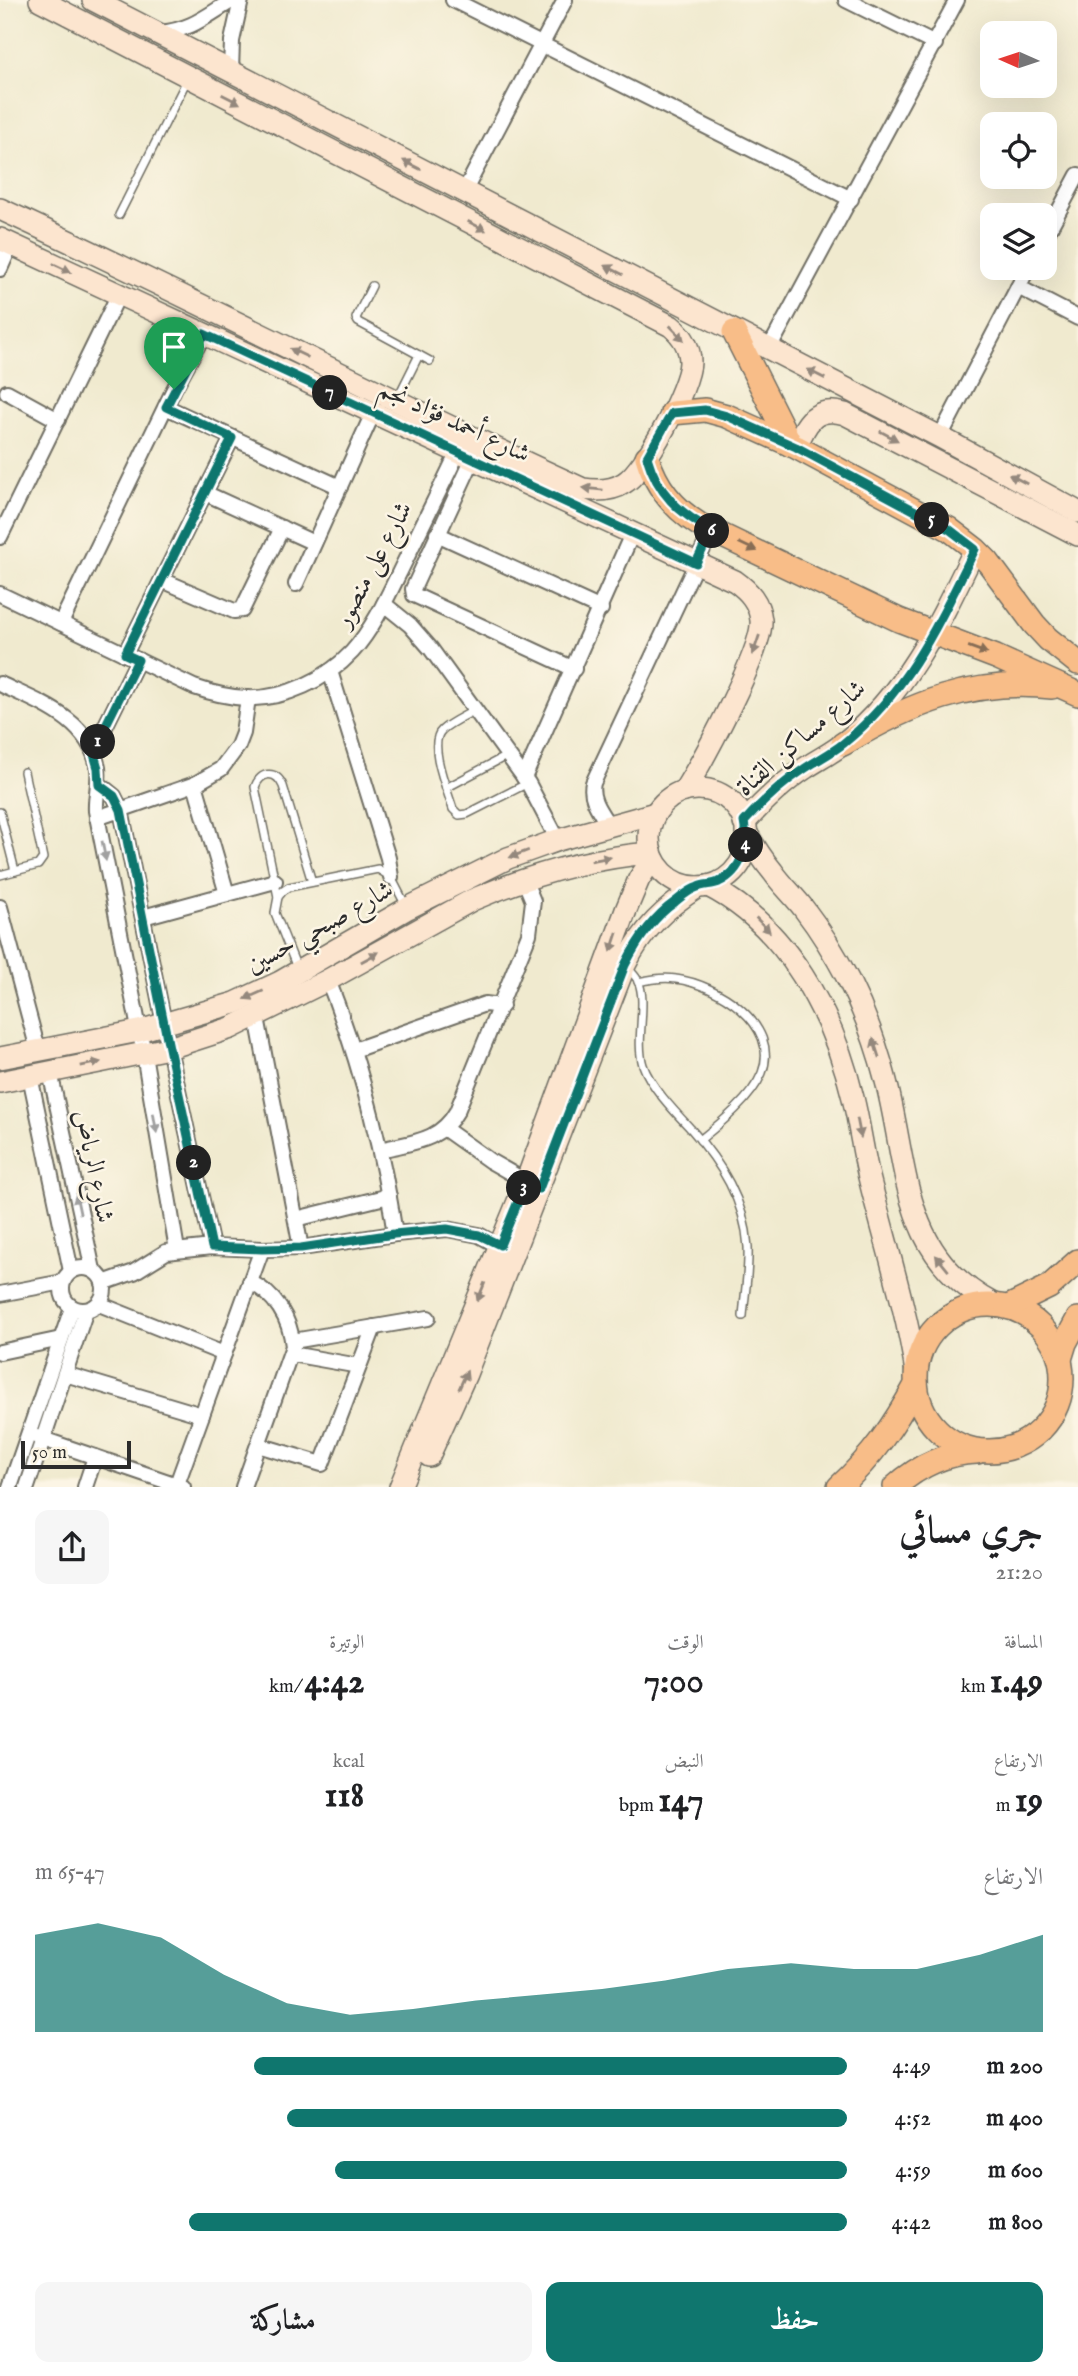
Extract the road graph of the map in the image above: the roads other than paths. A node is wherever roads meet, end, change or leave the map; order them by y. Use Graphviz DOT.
graph roads {
  1 [pos="40,0"];
  2 [pos="93,0"];
  3 [pos="233,0"];
  4 [pos="241,0"];
  5 [pos="453,0"];
  6 [pos="565,0"];
  7 [pos="846,0"];
  8 [pos="957,0"];
  9 [pos="69,6"];
  10 [pos="133,21"];
  11 [pos="158,33"];
  12 [pos="121,42"];
  13 [pos="935,44"];
  14 [pos="541,45"];
  15 [pos="230,71"];
  16 [pos="188,76"];
  17 [pos="1078,175"];
  18 [pos="464,192"];
  19 [pos="851,199"];
  20 [pos="0,209"];
  21 [pos="1057,214"];
  22 [pos="119,215"];
  23 [pos="6,242"];
  24 [pos="0,269"];
  25 [pos="1022,280"];
  26 [pos="372,286"];
  27 [pos="1018,287"];
  28 [pos="119,295"];
  29 [pos="1078,318"];
  30 [pos="733,332"];
  31 [pos="204,334"];
  32 [pos="769,349"];
  33 [pos="419,355"];
  34 [pos="430,361"];
  35 [pos="7,392"];
  36 [pos="396,401"];
  37 [pos="166,407"];
  38 [pos="373,413"];
  39 [pos="672,413"];
  40 [pos="58,420"];
  41 [pos="940,437"];
  42 [pos="232,438"];
  43 [pos="794,446"];
  44 [pos="465,456"];
  45 [pos="647,457"];
  46 [pos="340,487"];
  47 [pos="205,493"];
  48 [pos="1078,512"];
  49 [pos="282,528"];
  50 [pos="712,530"];
  51 [pos="438,534"];
  52 [pos="632,534"];
  53 [pos="1078,535"];
  54 [pos="0,537"];
  55 [pos="314,543"];
  56 [pos="975,549"];
  57 [pos="696,563"];
  58 [pos="162,580"];
  59 [pos="296,584"];
  60 [pos="0,594"];
  61 [pos="384,604"];
  62 [pos="601,609"];
  63 [pos="61,623"];
  64 [pos="934,633"];
  65 [pos="132,657"];
  66 [pos="1078,663"];
  67 [pos="574,669"];
  68 [pos="330,671"];
  69 [pos="0,684"];
  70 [pos="1073,691"];
  71 [pos="248,698"];
  72 [pos="475,710"];
  73 [pos="843,744"];
  74 [pos="93,751"];
  75 [pos="508,755"];
  76 [pos="24,772"];
  77 [pos="526,781"];
  78 [pos="195,784"];
  79 [pos="99,785"];
  80 [pos="446,788"];
  81 [pos="684,791"];
  82 [pos="121,810"];
  83 [pos="0,812"];
  84 [pos="655,813"];
  85 [pos="97,818"];
  86 [pos="608,827"];
  87 [pos="745,827"];
  88 [pos="558,840"];
  89 [pos="652,856"];
  90 [pos="15,871"];
  91 [pos="0,875"];
  92 [pos="391,877"];
  93 [pos="524,879"];
  94 [pos="275,881"];
  95 [pos="312,882"];
  96 [pos="703,886"];
  97 [pos="227,894"];
  98 [pos="278,897"];
  99 [pos="0,907"];
  100 [pos="408,908"];
  101 [pos="143,917"];
  102 [pos="6,952"];
  103 [pos="299,972"];
  104 [pos="632,973"];
  105 [pos="328,980"];
  106 [pos="502,1006"];
  107 [pos="257,1017"];
  108 [pos="165,1025"];
  109 [pos="139,1031"];
  110 [pos="169,1048"];
  111 [pos="37,1050"];
  112 [pos="354,1050"];
  113 [pos="144,1054"];
  114 [pos="0,1058"];
  115 [pos="40,1074"];
  116 [pos="0,1082"];
  117 [pos="445,1129"];
  118 [pos="700,1140"];
  119 [pos="380,1150"];
  120 [pos="532,1186"];
  121 [pos="389,1196"];
  122 [pos="296,1219"];
  123 [pos="394,1234"];
  124 [pos="212,1247"];
  125 [pos="301,1248"];
  126 [pos="262,1249"];
  127 [pos="177,1250"];
  128 [pos="506,1251"];
  129 [pos="1078,1261"];
  130 [pos="93,1270"];
  131 [pos="67,1277"];
  132 [pos="250,1282"];
  133 [pos="103,1283"];
  134 [pos="0,1294"];
  135 [pos="1002,1306"];
  136 [pos="86,1307"];
  137 [pos="743,1316"];
  138 [pos="428,1318"];
  139 [pos="1078,1319"];
  140 [pos="374,1327"];
  141 [pos="61,1339"];
  142 [pos="292,1348"];
  143 [pos="0,1352"];
  144 [pos="224,1354"];
  145 [pos="1060,1359"];
  146 [pos="359,1366"];
  147 [pos="65,1374"];
  148 [pos="916,1378"];
  149 [pos="202,1415"];
  150 [pos="36,1436"];
  151 [pos="258,1445"];
  152 [pos="983,1451"];
  153 [pos="96,1457"];
  154 [pos="181,1486"];
  155 [pos="10,1487"];
  156 [pos="27,1487"];
  157 [pos="85,1487"];
  158 [pos="243,1487"];
  159 [pos="400,1487"];
  160 [pos="415,1487"];
  161 [pos="839,1487"];
  162 [pos="895,1487"];
  1 -- 9 [label="street, شارع أحمد فؤاد نجم"];
  2 -- 10 [label="street"];
  3 -- 11 [label="street"];
  4 -- 15 [label="street"];
  5 -- 14 [label="street"];
  6 -- 14 [label="street"];
  7 -- 13 [label="street"];
  8 -- 13 [label="street"];
  9 -- 12 [label="street, شارع أحمد فؤاد نجم"];
  10 -- 11 [label="street"];
  10 -- 12 [label="street"];
  11 -- 15 [label="street"];
  12 -- 16 [label="street, شارع أحمد فؤاد نجم"];
  13 -- 19 [label="street"];
  14 -- 18 [label="street"];
  14 -- 19 [label="street"];
  18 -- 15 [label="street, one-way"];
  16 -- 22 [label="lane"];
  16 -- 39 [label="street, شارع أحمد فؤاد نجم, one-way"];
  17 -- 21 [label="street"];
  30 -- 18 [label="street, one-way"];
  19 -- 32 [label="street"];
  36 -- 20 [label="street, شارع أحمد فؤاد نجم, one-way"];
  23 -- 24 [label="street"];
  23 -- 28 [label="street, شارع أحمد فؤاد نجم, one-way"];
  25 -- 27 [label="street"];
  26 -- 33 [label="lane"];
  27 -- 29 [label="street"];
  27 -- 41 [label="street"];
  28 -- 31 [label="street, شارع أحمد فؤاد نجم"];
  28 -- 40 [label="street"];
  30 -- 32 [label="street"];
  30 -- 43 [label="main road"];
  31 -- 37 [label="street"];
  31 -- 38 [label="street, شارع أحمد فؤاد نجم"];
  41 -- 32 [label="street, one-way"];
  33 -- 34 [label="lane"];
  33 -- 36 [label="lane"];
  35 -- 40 [label="street"];
  45 -- 36 [label="street, شارع أحمد فؤاد نجم, one-way"];
  37 -- 42 [label="street"];
  37 -- 63 [label="street"];
  38 -- 44 [label="street, شارع أحمد فؤاد نجم"];
  38 -- 46 [label="street"];
  39 -- 43 [label="main road"];
  39 -- 45 [label="street, شارع أحمد فؤاد نجم"];
  40 -- 54 [label="street"];
  48 -- 41 [label="street, one-way"];
  42 -- 46 [label="street"];
  42 -- 47 [label="street"];
  43 -- 53 [label="street, one-way"];
  43 -- 56 [label="main road"];
  44 -- 51 [label="street"];
  44 -- 52 [label="street, شارع أحمد فؤاد نجم"];
  44 -- 61 [label="street, شارع على منصور"];
  45 -- 50 [label="main road"];
  46 -- 55 [label="street"];
  47 -- 49 [label="street"];
  47 -- 58 [label="street"];
  49 -- 55 [label="street"];
  49 -- 58 [label="street"];
  50 -- 57 [label="street"];
  50 -- 64 [label="main road, one-way"];
  51 -- 62 [label="street"];
  51 -- 67 [label="street"];
  52 -- 57 [label="street, شارع أحمد فؤاد نجم"];
  52 -- 62 [label="street"];
  55 -- 59 [label="street"];
  56 -- 64 [label="street, شارع مساكن القناة"];
  56 -- 66 [label="main road"];
  57 -- 81 [label="street, شارع مساكن القناة, one-way"];
  57 -- 86 [label="street"];
  58 -- 65 [label="street"];
  60 -- 63 [label="street, شارع على منصور"];
  61 -- 68 [label="street, شارع على منصور"];
  61 -- 72 [label="street"];
  62 -- 67 [label="street"];
  63 -- 65 [label="street, شارع على منصور"];
  64 -- 70 [label="main road, one-way"];
  64 -- 73 [label="street, شارع مساكن القناة"];
  65 -- 71 [label="street, شارع على منصور"];
  65 -- 74 [label="street"];
  67 -- 77 [label="street"];
  68 -- 71 [label="street, شارع على منصور"];
  68 -- 92 [label="street"];
  69 -- 74 [label="street"];
  70 -- 73 [label="main road"];
  71 -- 78 [label="street"];
  72 -- 75 [label="street"];
  72 -- 80 [label="lane"];
  73 -- 87 [label="street, شارع مساكن القناة"];
  74 -- 79 [label="street"];
  75 -- 77 [label="street"];
  75 -- 80 [label="lane"];
  76 -- 90 [label="lane"];
  77 -- 80 [label="lane"];
  77 -- 88 [label="street"];
  78 -- 82 [label="street"];
  78 -- 97 [label="street"];
  79 -- 82 [label="street"];
  79 -- 85 [label="street"];
  81 -- 84 [label="street"];
  81 -- 87 [label="street"];
  82 -- 85 [label="street"];
  82 -- 101 [label="street"];
  83 -- 90 [label="lane"];
  84 -- 86 [label="street, شارع صبحي حسين"];
  84 -- 89 [label="street"];
  85 -- 109 [label="street, one-way"];
  86 -- 88 [label="street, شارع صبحي حسين"];
  87 -- 96 [label="street"];
  135 -- 87 [label="street, one-way"];
  88 -- 100 [label="street, شارع صبحي حسين, one-way"];
  93 -- 89 [label="street, شارع صبحي حسين, one-way"];
  89 -- 96 [label="street"];
  89 -- 120 [label="street, one-way"];
  90 -- 91 [label="lane"];
  92 -- 95 [label="lane"];
  92 -- 100 [label="lane"];
  105 -- 93 [label="street, شارع صبحي حسين, one-way"];
  93 -- 106 [label="street"];
  94 -- 95 [label="lane"];
  94 -- 97 [label="street"];
  94 -- 98 [label="lane"];
  95 -- 98 [label="lane"];
  96 -- 104 [label="street"];
  96 -- 148 [label="street, one-way"];
  97 -- 101 [label="street"];
  98 -- 103 [label="lane"];
  99 -- 102 [label="street"];
  100 -- 103 [label="street, شارع صبحي حسين"];
  101 -- 108 [label="street"];
  102 -- 111 [label="street"];
  103 -- 108 [label="street, شارع صبحي حسين, one-way"];
  104 -- 118 [label="lane"];
  104 -- 118 [label="lane"];
  104 -- 120 [label="street"];
  105 -- 107 [label="street, شارع صبحي حسين"];
  105 -- 112 [label="street"];
  106 -- 112 [label="street"];
  106 -- 117 [label="street"];
  107 -- 110 [label="street, شارع صبحي حسين"];
  107 -- 122 [label="street"];
  108 -- 109 [label="street, شارع صبحي حسين"];
  108 -- 110 [label="street"];
  109 -- 111 [label="street, شارع صبحي حسين"];
  109 -- 113 [label="street"];
  110 -- 113 [label="street, شارع صبحي حسين"];
  110 -- 124 [label="street"];
  111 -- 114 [label="street, شارع صبحي حسين"];
  112 -- 119 [label="street"];
  115 -- 113 [label="street, شارع صبحي حسين, one-way"];
  113 -- 127 [label="street, one-way"];
  115 -- 116 [label="street, شارع صبحي حسين"];
  130 -- 115 [label="street, شارع الرياض, one-way"];
  115 -- 131 [label="street, شارع الرياض"];
  117 -- 119 [label="street"];
  117 -- 120 [label="street"];
  118 -- 137 [label="lane"];
  119 -- 121 [label="street"];
  120 -- 128 [label="street"];
  121 -- 122 [label="street"];
  121 -- 123 [label="street"];
  122 -- 125 [label="street"];
  123 -- 125 [label="street"];
  123 -- 128 [label="street"];
  124 -- 126 [label="street"];
  124 -- 127 [label="street"];
  125 -- 126 [label="street"];
  126 -- 132 [label="street"];
  127 -- 133 [label="street"];
  128 -- 159 [label="street, one-way"];
  160 -- 128 [label="street, one-way"];
  129 -- 135 [label="main road"];
  130 -- 131 [label="street"];
  130 -- 133 [label="street"];
  131 -- 134 [label="street"];
  131 -- 136 [label="street"];
  132 -- 142 [label="street"];
  132 -- 144 [label="street"];
  133 -- 136 [label="street"];
  135 -- 145 [label="main road"];
  135 -- 148 [label="main road"];
  136 -- 141 [label="street"];
  136 -- 144 [label="street"];
  136 -- 147 [label="street"];
  138 -- 140 [label="street"];
  139 -- 145 [label="main road"];
  140 -- 142 [label="street"];
  140 -- 146 [label="street"];
  141 -- 143 [label="street"];
  141 -- 150 [label="street"];
  142 -- 146 [label="street"];
  142 -- 151 [label="street"];
  144 -- 149 [label="street"];
  145 -- 152 [label="main road"];
  146 -- 151 [label="street"];
  147 -- 149 [label="street"];
  147 -- 150 [label="street"];
  148 -- 152 [label="main road"];
  148 -- 161 [label="main road"];
  149 -- 154 [label="street"];
  150 -- 153 [label="street"];
  150 -- 155 [label="street"];
  150 -- 156 [label="street"];
  151 -- 158 [label="street"];
  152 -- 162 [label="main road"];
  153 -- 154 [label="street"];
  153 -- 157 [label="street"];
}
